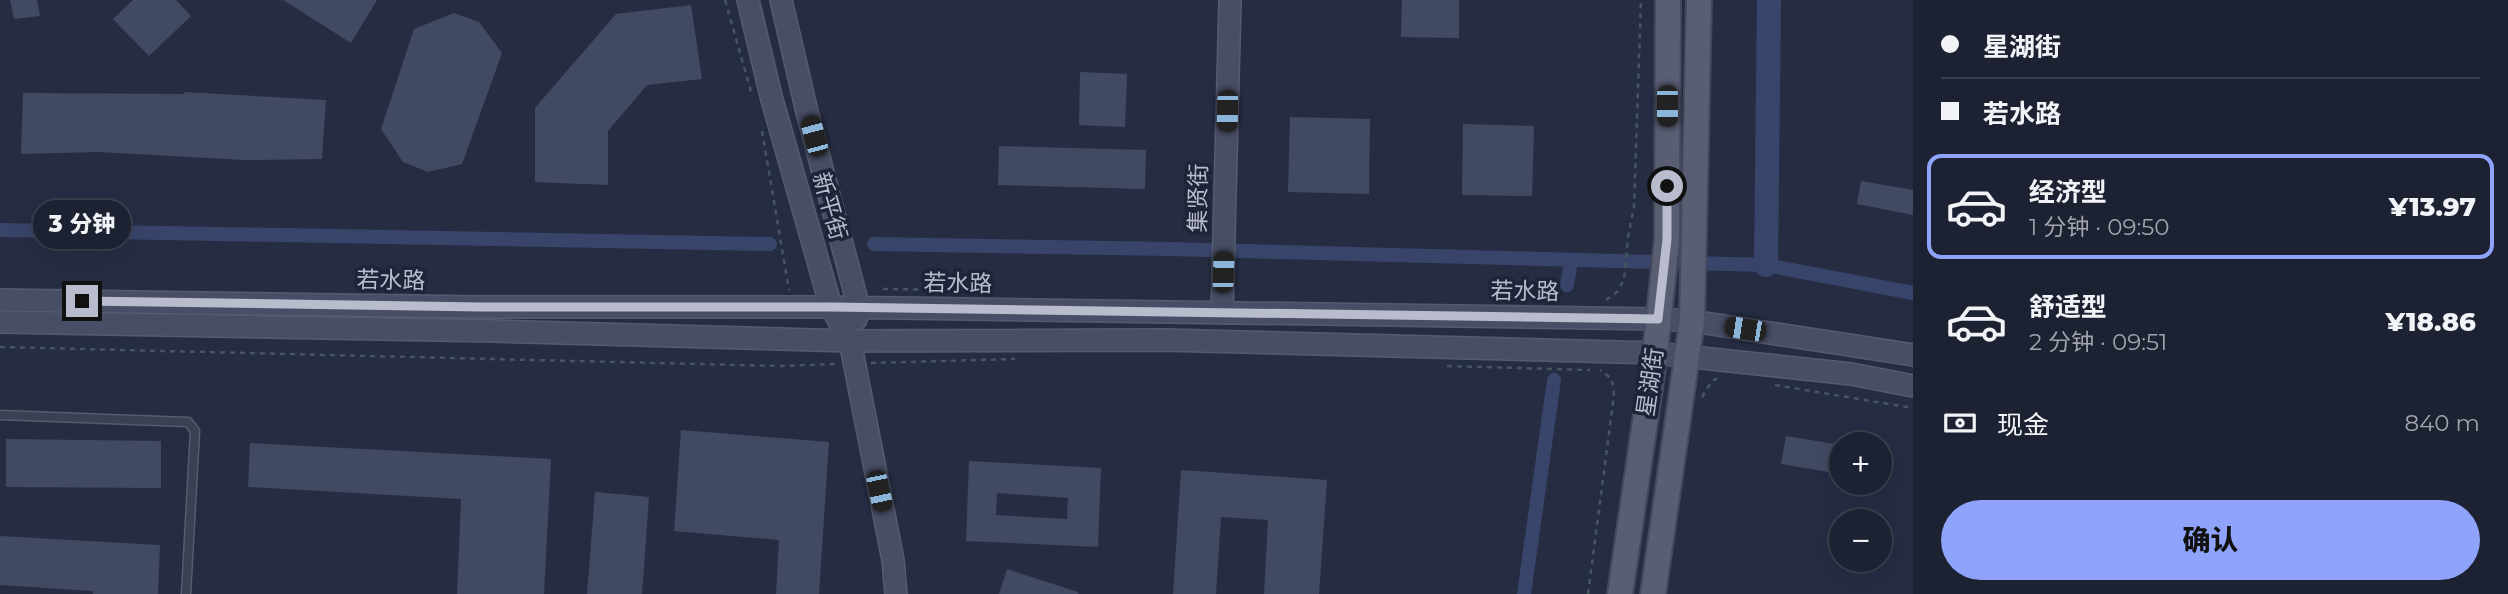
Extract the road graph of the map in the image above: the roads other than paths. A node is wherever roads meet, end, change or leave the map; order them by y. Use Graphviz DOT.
graph roads {
  1 [pos="748,0"];
  2 [pos="781,0"];
  3 [pos="1230,0"];
  4 [pos="1668,0"];
  5 [pos="1699,0"];
  6 [pos="0,300"];
  7 [pos="831,307"];
  8 [pos="1660,307"];
  9 [pos="859,308"];
  10 [pos="1222,313"];
  11 [pos="1692,321"];
  12 [pos="0,322"];
  13 [pos="850,341"];
  14 [pos="1655,353"];
  15 [pos="1686,355"];
  16 [pos="1913,355"];
  17 [pos="1913,386"];
  18 [pos="0,415"];
  19 [pos="186,594"];
  20 [pos="895,594"];
  21 [pos="1620,594"];
  22 [pos="1653,594"];
  1 -- 7 [label="main road, 新平街"];
  2 -- 9 [label="main road, 新平街"];
  3 -- 10 [label="main road, 集贤街"];
  4 -- 8 [label="main road, 星湖街"];
  5 -- 11 [label="main road, 星湖街"];
  6 -- 7 [label="main road, 若水路"];
  7 -- 9 [label="main road, 若水路"];
  7 -- 13 [label="main road, 新平街"];
  8 -- 10 [label="main road, 若水路"];
  8 -- 11 [label="main road, 若水路"];
  8 -- 14 [label="main road, 星湖街"];
  9 -- 10 [label="main road, 若水路"];
  9 -- 13 [label="main road, 新平街"];
  11 -- 15 [label="main road, 星湖街"];
  11 -- 16 [label="main road, 若水路"];
  12 -- 13 [label="main road"];
  13 -- 14 [label="main road"];
  13 -- 20 [label="main road, 新平街"];
  14 -- 15 [label="main road"];
  14 -- 21 [label="main road, 星湖街"];
  15 -- 17 [label="main road"];
  15 -- 22 [label="main road, 星湖街"];
  18 -- 19 [label="lane"];
}
